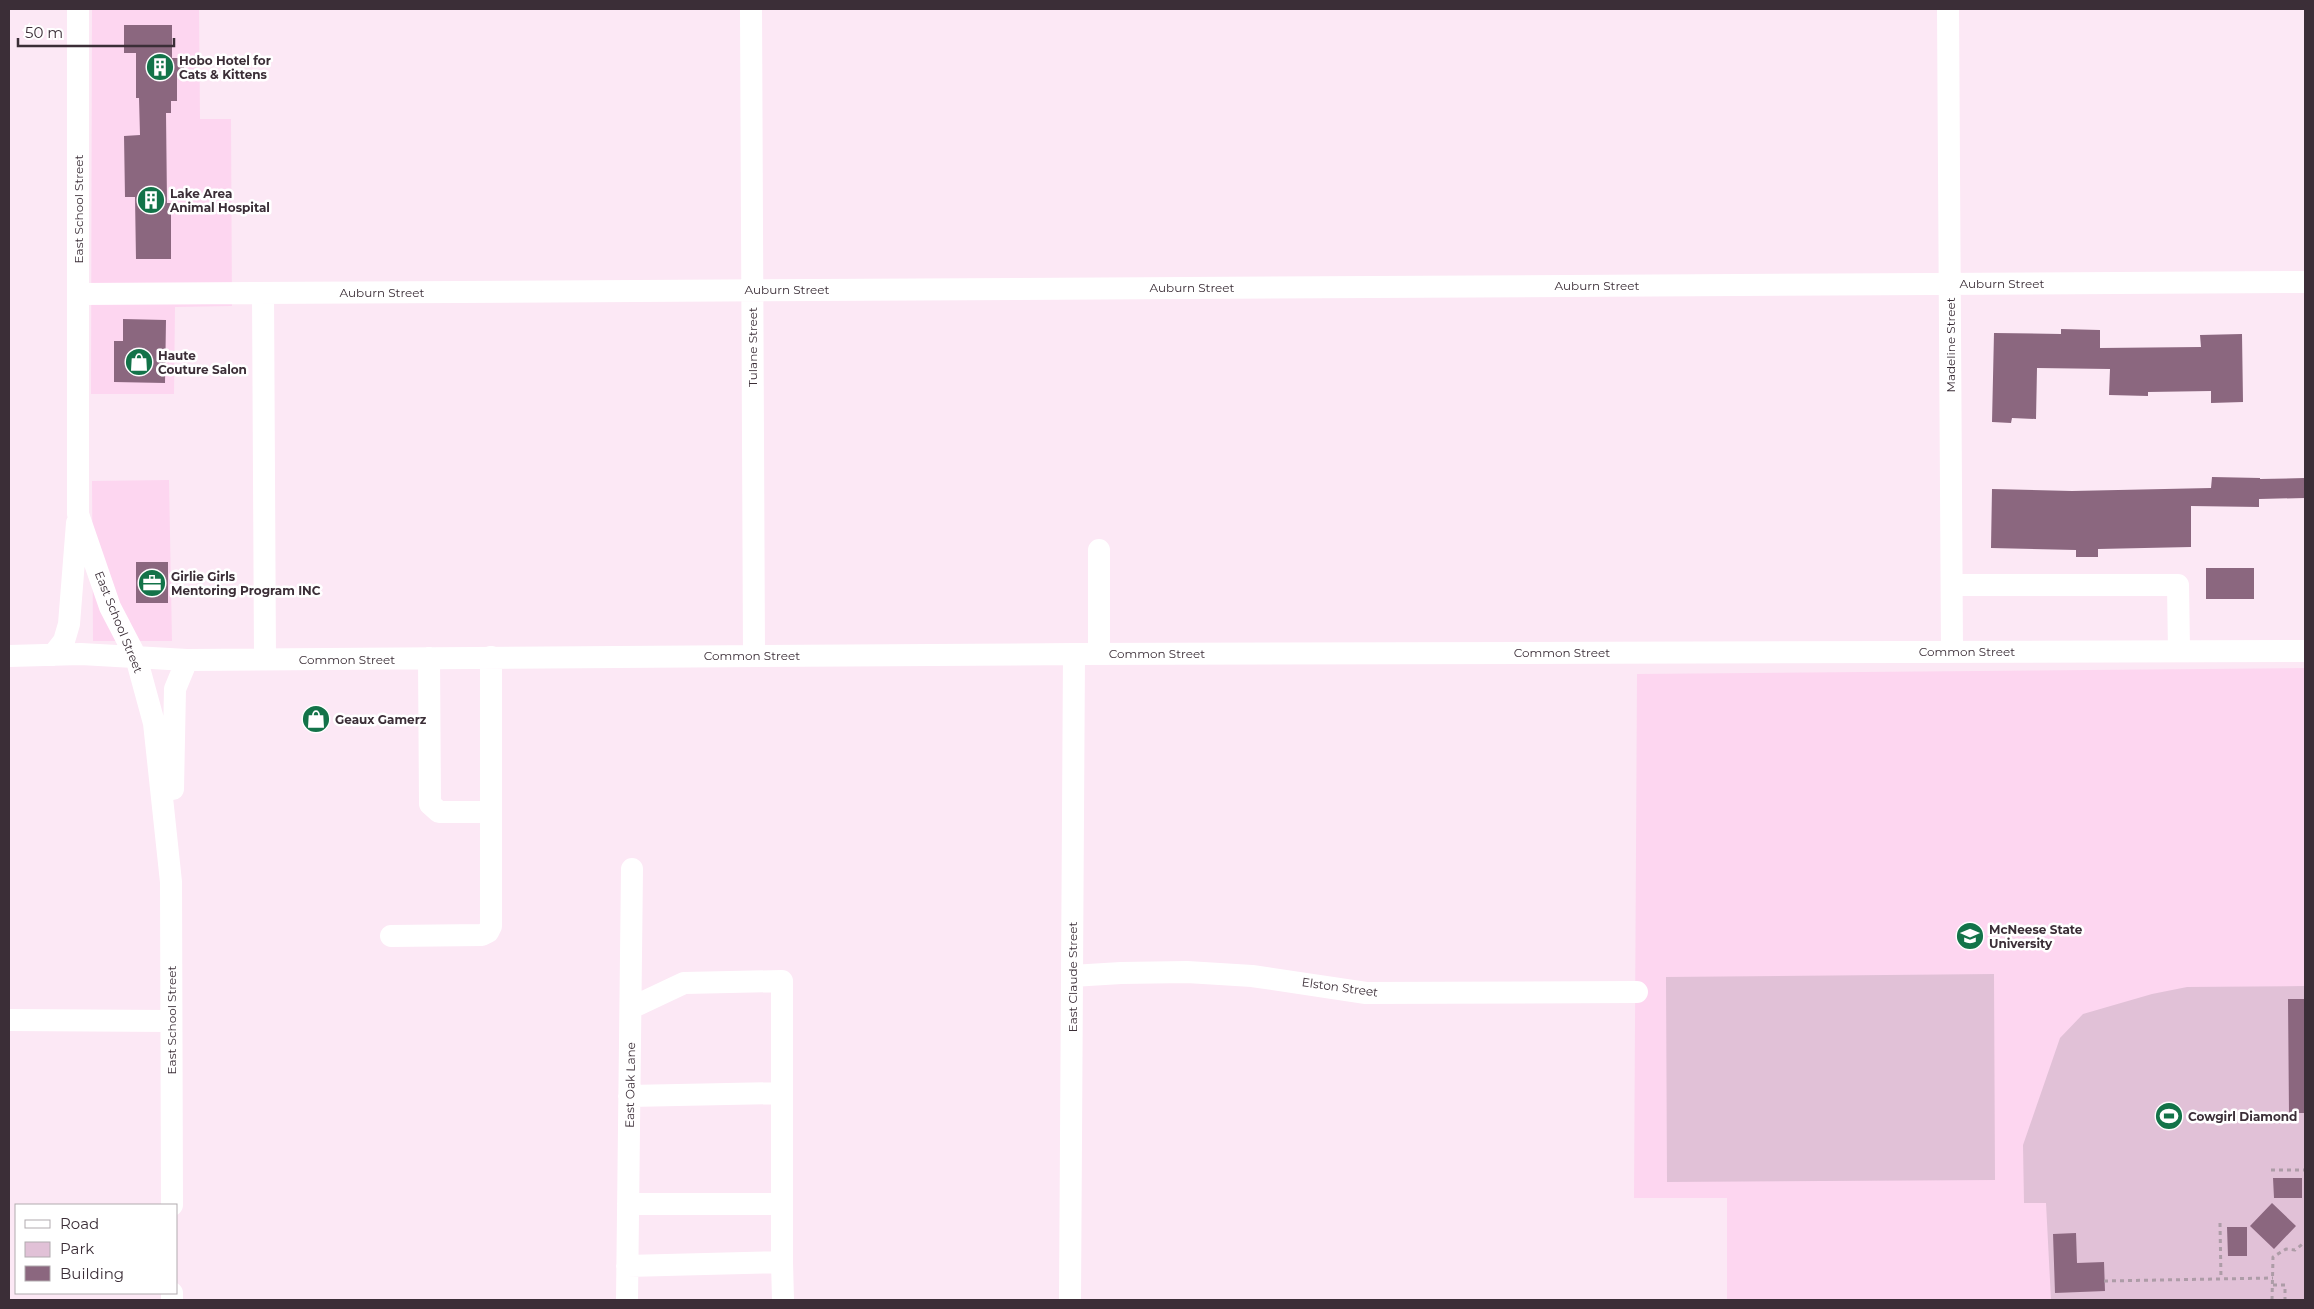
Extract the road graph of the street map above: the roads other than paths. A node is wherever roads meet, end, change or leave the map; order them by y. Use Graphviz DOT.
graph roads {
  1 [pos="78,9"];
  2 [pos="751,9"];
  3 [pos="1948,9"];
  4 [pos="2305,282"];
  5 [pos="1950,283"];
  6 [pos="751,289"];
  7 [pos="263,292"];
  8 [pos="79,294"];
  9 [pos="78,514"];
  10 [pos="1098,550"];
  11 [pos="1952,584"];
  12 [pos="1952,651"];
  13 [pos="2179,651"];
  14 [pos="2305,651"];
  15 [pos="1074,654"];
  16 [pos="1098,654"];
  17 [pos="53,655"];
  18 [pos="754,655"];
  19 [pos="9,656"];
  20 [pos="136,658"];
  21 [pos="429,658"];
  22 [pos="491,658"];
  23 [pos="265,659"];
  24 [pos="186,660"];
  25 [pos="491,812"];
  26 [pos="632,869"];
  27 [pos="171,882"];
  28 [pos="391,936"];
  29 [pos="1072,976"];
  30 [pos="1637,992"];
  31 [pos="631,1008"];
  32 [pos="9,1020"];
  33 [pos="171,1021"];
  34 [pos="782,1093"];
  35 [pos="629,1096"];
  36 [pos="172,1204"];
  37 [pos="628,1204"];
  38 [pos="782,1204"];
  39 [pos="782,1262"];
  40 [pos="627,1266"];
  41 [pos="627,1300"];
  42 [pos="782,1300"];
  43 [pos="1070,1300"];
  1 -- 8 [label="street, East School Street"];
  2 -- 6 [label="street, Tulane Street"];
  3 -- 5 [label="street, Madeline Street"];
  4 -- 5 [label="street, Auburn Street"];
  5 -- 6 [label="street, Auburn Street"];
  5 -- 11 [label="street, Madeline Street"];
  6 -- 7 [label="street, Auburn Street"];
  6 -- 18 [label="street, Tulane Street"];
  7 -- 8 [label="street, Auburn Street"];
  7 -- 23 [label="street"];
  8 -- 9 [label="street, East School Street"];
  9 -- 17 [label="street"];
  9 -- 20 [label="street, East School Street"];
  10 -- 16 [label="street"];
  11 -- 12 [label="street, Madeline Street"];
  11 -- 13 [label="street"];
  12 -- 13 [label="street, Common Street"];
  12 -- 16 [label="street, Common Street"];
  13 -- 14 [label="street, Common Street"];
  15 -- 16 [label="street, Common Street"];
  15 -- 18 [label="street, Common Street"];
  15 -- 29 [label="street, East Claude Street"];
  17 -- 19 [label="street, Common Street"];
  17 -- 20 [label="street, Common Street"];
  18 -- 22 [label="street, Common Street"];
  20 -- 24 [label="street, Common Street"];
  20 -- 27 [label="street, East School Street"];
  21 -- 22 [label="street, Common Street"];
  21 -- 23 [label="street, Common Street"];
  21 -- 25 [label="street"];
  22 -- 25 [label="street"];
  23 -- 24 [label="street, Common Street"];
  24 -- 27 [label="street"];
  25 -- 28 [label="street"];
  26 -- 31 [label="street, East Oak Lane"];
  27 -- 33 [label="street, East School Street"];
  29 -- 30 [label="street, Elston Street"];
  29 -- 43 [label="street, East Claude Street"];
  31 -- 34 [label="street"];
  31 -- 35 [label="street, East Oak Lane"];
  32 -- 33 [label="street"];
  33 -- 36 [label="street, East School Street"];
  34 -- 35 [label="street"];
  34 -- 38 [label="street"];
  35 -- 37 [label="street, East Oak Lane"];
  37 -- 38 [label="street"];
  37 -- 40 [label="street, East Oak Lane"];
  38 -- 39 [label="street"];
  39 -- 40 [label="street"];
  39 -- 42 [label="street"];
  40 -- 41 [label="street, East Oak Lane"];
}
